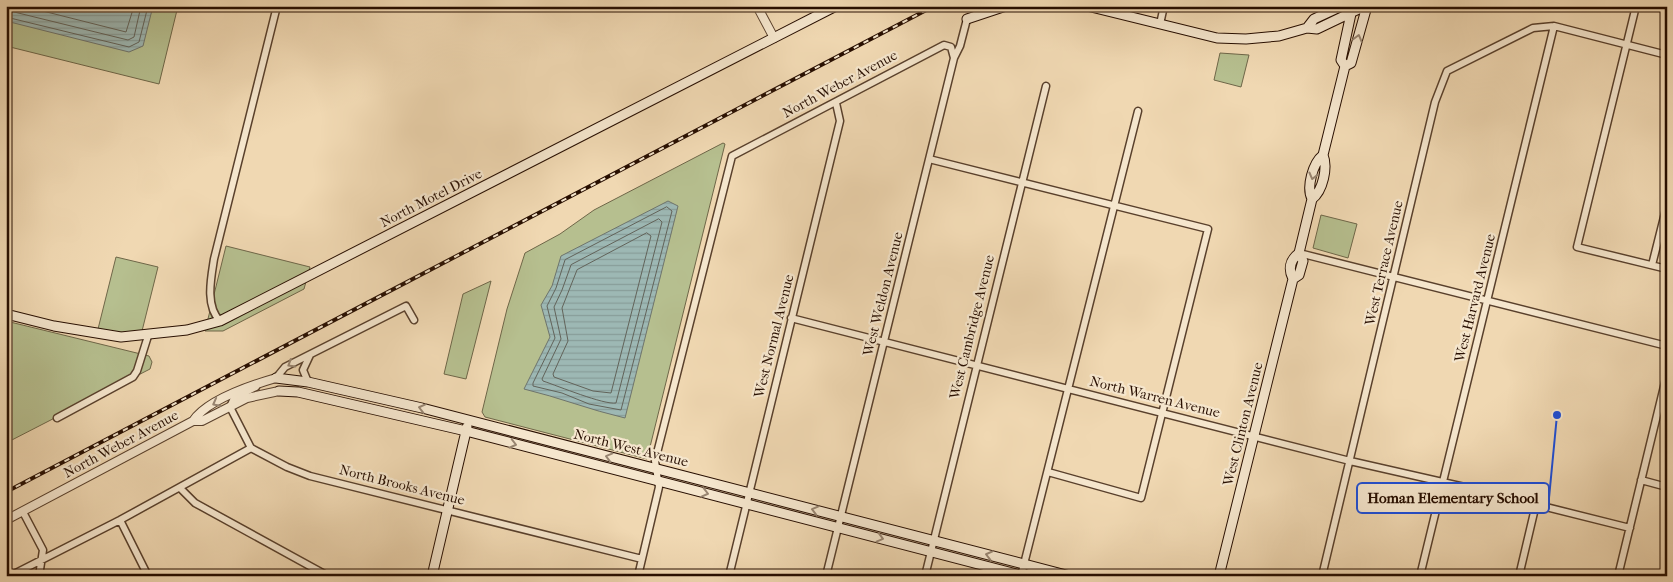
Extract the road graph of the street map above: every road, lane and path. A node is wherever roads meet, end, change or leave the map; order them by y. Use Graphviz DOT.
graph roads {
  1 [pos="277,6"];
  2 [pos="757,6"];
  3 [pos="836,6"];
  4 [pos="1006,6"];
  5 [pos="1086,6"];
  6 [pos="1164,6"];
  7 [pos="1342,6"];
  8 [pos="1366,6"];
  9 [pos="1636,6"];
  10 [pos="1352,10"];
  11 [pos="967,19"];
  12 [pos="1160,24"];
  13 [pos="1554,26"];
  14 [pos="1307,28"];
  15 [pos="774,38"];
  16 [pos="1626,44"];
  17 [pos="1667,55"];
  18 [pos="954,58"];
  19 [pos="1345,66"];
  20 [pos="1046,86"];
  21 [pos="836,103"];
  22 [pos="1138,111"];
  23 [pos="929,159"];
  24 [pos="1022,183"];
  25 [pos="1667,205"];
  26 [pos="1114,206"];
  27 [pos="1299,253"];
  28 [pos="1652,266"];
  29 [pos="1667,269"];
  30 [pos="1394,277"];
  31 [pos="1487,301"];
  32 [pos="6,314"];
  33 [pos="791,318"];
  34 [pos="414,320"];
  35 [pos="220,321"];
  36 [pos="148,336"];
  37 [pos="884,341"];
  38 [pos="1667,346"];
  39 [pos="310,355"];
  40 [pos="976,364"];
  41 [pos="1667,374"];
  42 [pos="276,378"];
  43 [pos="266,381"];
  44 [pos="308,382"];
  45 [pos="1069,388"];
  46 [pos="279,391"];
  47 [pos="352,392"];
  48 [pos="319,396"];
  49 [pos="405,404"];
  50 [pos="230,406"];
  51 [pos="358,406"];
  52 [pos="1162,412"];
  53 [pos="56,418"];
  54 [pos="469,420"];
  55 [pos="193,421"];
  56 [pos="466,432"];
  57 [pos="1254,435"];
  58 [pos="252,448"];
  59 [pos="1350,461"];
  60 [pos="657,468"];
  61 [pos="1048,472"];
  62 [pos="1641,480"];
  63 [pos="658,481"];
  64 [pos="1443,483"];
  65 [pos="1667,487"];
  66 [pos="180,488"];
  67 [pos="749,493"];
  68 [pos="746,504"];
  69 [pos="1536,504"];
  70 [pos="448,509"];
  71 [pos="23,512"];
  72 [pos="841,517"];
  73 [pos="6,520"];
  74 [pos="120,520"];
  75 [pos="838,527"];
  76 [pos="1630,528"];
  77 [pos="933,540"];
  78 [pos="931,551"];
  79 [pos="43,559"];
  80 [pos="642,559"];
  81 [pos="1024,564"];
  82 [pos="1022,575"];
  83 [pos="10,576"];
  84 [pos="39,576"];
  85 [pos="148,576"];
  86 [pos="328,576"];
  87 [pos="432,576"];
  88 [pos="638,576"];
  89 [pos="729,576"];
  90 [pos="826,576"];
  91 [pos="925,576"];
  92 [pos="1070,576"];
  93 [pos="1219,576"];
  94 [pos="1322,576"];
  95 [pos="1420,576"];
  96 [pos="1519,576"];
  97 [pos="1618,576"];
  1 -- 35 [label="street"];
  2 -- 15 [label="street"];
  3 -- 15 [label="main road, North Motel Drive"];
  4 -- 11 [label="main road"];
  5 -- 12 [label="main road"];
  6 -- 12 [label="street"];
  7 -- 14 [label="main road"];
  8 -- 10 [label="main road"];
  19 -- 8 [label="main road, West Clinton Avenue, one-way"];
  9 -- 16 [label="street"];
  10 -- 14 [label="main road"];
  10 -- 19 [label="main road, West Clinton Avenue"];
  11 -- 18 [label="street, West Weldon Avenue"];
  12 -- 14 [label="main road"];
  13 -- 16 [label="street"];
  13 -- 30 [label="street, West Terrace Avenue"];
  13 -- 31 [label="street, West Harvard Avenue"];
  15 -- 35 [label="main road, North Motel Drive"];
  16 -- 17 [label="street"];
  16 -- 28 [label="street"];
  18 -- 21 [label="street, North Weber Avenue"];
  18 -- 23 [label="street, West Weldon Avenue"];
  19 -- 27 [label="main road, West Clinton Avenue"];
  20 -- 24 [label="street, West Cambridge Avenue"];
  21 -- 33 [label="street, West Normal Avenue"];
  21 -- 60 [label="street, North Weber Avenue"];
  22 -- 26 [label="street"];
  23 -- 24 [label="street"];
  23 -- 37 [label="street, West Weldon Avenue"];
  24 -- 26 [label="street"];
  24 -- 40 [label="street, West Cambridge Avenue"];
  25 -- 28 [label="street"];
  26 -- 45 [label="street"];
  26 -- 52 [label="street"];
  27 -- 30 [label="street"];
  27 -- 57 [label="main road, West Clinton Avenue"];
  28 -- 29 [label="street"];
  30 -- 31 [label="street"];
  30 -- 59 [label="street, West Terrace Avenue"];
  31 -- 38 [label="street"];
  31 -- 64 [label="street, West Harvard Avenue"];
  32 -- 36 [label="main road"];
  33 -- 37 [label="street, North Warren Avenue"];
  33 -- 67 [label="street, West Normal Avenue"];
  34 -- 39 [label="street"];
  35 -- 36 [label="main road, North Motel Drive"];
  36 -- 53 [label="street"];
  37 -- 40 [label="street, North Warren Avenue"];
  37 -- 72 [label="street, West Weldon Avenue"];
  39 -- 42 [label="street, one-way"];
  39 -- 44 [label="street"];
  40 -- 45 [label="street, North Warren Avenue"];
  40 -- 77 [label="street, West Cambridge Avenue"];
  41 -- 62 [label="street"];
  42 -- 43 [label="street, North West Avenue"];
  42 -- 44 [label="main road, North West Avenue"];
  43 -- 50 [label="street"];
  43 -- 55 [label="street, North West Avenue, one-way"];
  44 -- 47 [label="main road, North West Avenue"];
  45 -- 52 [label="street, North Warren Avenue"];
  45 -- 61 [label="street"];
  46 -- 48 [label="main road, North West Avenue"];
  46 -- 50 [label="street, North Weber Avenue"];
  47 -- 48 [label="main road"];
  47 -- 49 [label="main road, North West Avenue"];
  48 -- 51 [label="main road, North West Avenue"];
  49 -- 51 [label="main road"];
  54 -- 49 [label="main road, North West Avenue, one-way"];
  50 -- 55 [label="street, North Weber Avenue"];
  50 -- 58 [label="street"];
  51 -- 56 [label="main road, North West Avenue"];
  52 -- 57 [label="street, North Warren Avenue"];
  52 -- 61 [label="street"];
  54 -- 56 [label="main road"];
  60 -- 54 [label="main road, North West Avenue, one-way"];
  55 -- 71 [label="street, North Weber Avenue"];
  56 -- 63 [label="main road, North West Avenue, one-way"];
  56 -- 70 [label="main road"];
  57 -- 59 [label="street, North Warren Avenue"];
  57 -- 93 [label="main road, West Clinton Avenue"];
  58 -- 66 [label="street"];
  58 -- 70 [label="street, North Brooks Avenue"];
  59 -- 64 [label="street, North Warren Avenue"];
  59 -- 94 [label="street, West Terrace Avenue"];
  60 -- 63 [label="street"];
  60 -- 67 [label="main road, North West Avenue"];
  61 -- 81 [label="street"];
  62 -- 65 [label="street"];
  62 -- 76 [label="street"];
  63 -- 68 [label="main road, North West Avenue, one-way"];
  63 -- 80 [label="street"];
  64 -- 69 [label="street, North Warren Avenue"];
  64 -- 95 [label="street, West Harvard Avenue"];
  66 -- 74 [label="street"];
  66 -- 86 [label="street"];
  67 -- 68 [label="street, West Normal Avenue"];
  72 -- 67 [label="main road, North West Avenue, one-way"];
  68 -- 75 [label="main road, North West Avenue"];
  68 -- 89 [label="street, West Normal Avenue"];
  69 -- 76 [label="street, North Warren Avenue"];
  69 -- 96 [label="street"];
  70 -- 80 [label="street, North Brooks Avenue"];
  70 -- 87 [label="main road"];
  71 -- 73 [label="street, North Weber Avenue"];
  71 -- 79 [label="street"];
  72 -- 75 [label="street, West Weldon Avenue"];
  72 -- 77 [label="main road, North West Avenue"];
  74 -- 79 [label="street"];
  74 -- 85 [label="street"];
  75 -- 78 [label="main road, North West Avenue, one-way"];
  75 -- 90 [label="street, West Weldon Avenue"];
  76 -- 97 [label="street"];
  77 -- 78 [label="street, West Cambridge Avenue"];
  81 -- 77 [label="main road, North West Avenue, one-way"];
  78 -- 82 [label="main road, North West Avenue"];
  78 -- 91 [label="street, West Cambridge Avenue"];
  79 -- 83 [label="street"];
  79 -- 84 [label="street"];
  80 -- 88 [label="street"];
  81 -- 82 [label="street"];
  81 -- 92 [label="main road, North West Avenue"];
}
